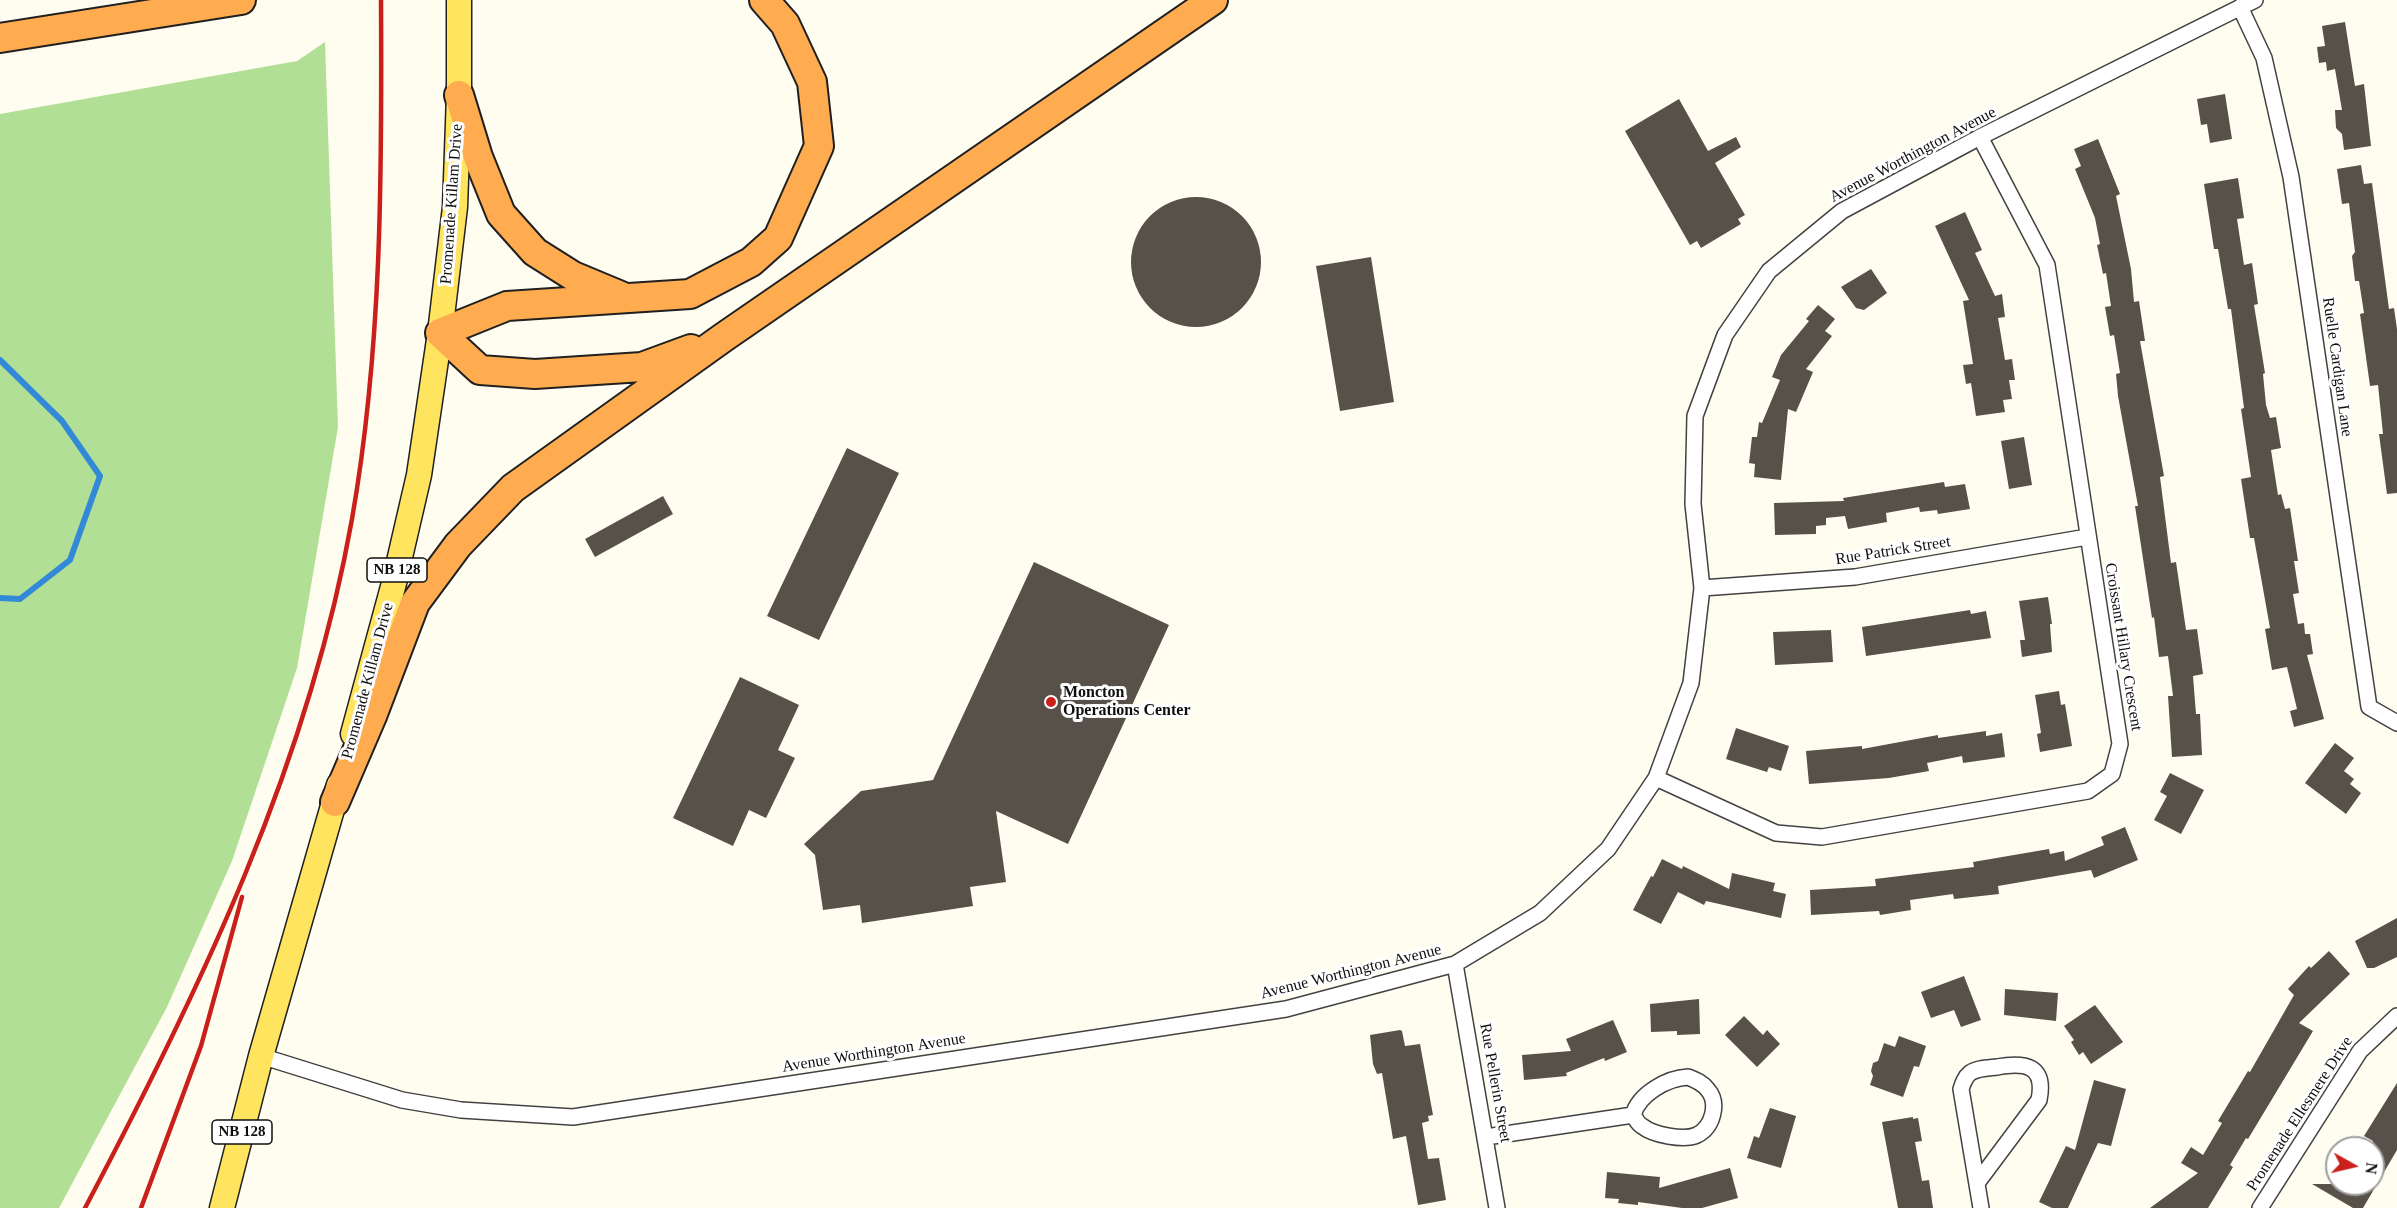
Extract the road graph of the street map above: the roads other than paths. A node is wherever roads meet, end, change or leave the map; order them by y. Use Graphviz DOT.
graph roads {
  1 [pos="242,0"];
  2 [pos="459,0"];
  3 [pos="764,0"];
  4 [pos="1213,0"];
  5 [pos="2255,0"];
  6 [pos="2240,7"];
  7 [pos="0,38"];
  8 [pos="459,95"];
  9 [pos="1980,137"];
  10 [pos="629,299"];
  11 [pos="440,333"];
  12 [pos="724,337"];
  13 [pos="2087,537"];
  14 [pos="1702,588"];
  15 [pos="2397,723"];
  16 [pos="1656,778"];
  17 [pos="335,802"];
  18 [pos="1455,964"];
  19 [pos="2397,1016"];
  20 [pos="261,1056"];
  21 [pos="1633,1115"];
  22 [pos="1486,1137"];
  23 [pos="1977,1183"];
  24 [pos="222,1208"];
  25 [pos="1497,1208"];
  26 [pos="1981,1208"];
  27 [pos="2260,1208"];
  1 -- 7 [label="highway"];
  2 -- 8 [label="main road, Promenade Killam Drive / NB 128"];
  3 -- 10 [label="highway"];
  4 -- 12 [label="highway"];
  5 -- 6 [label="street, Avenue Worthington Avenue"];
  6 -- 9 [label="street, Avenue Worthington Avenue"];
  6 -- 15 [label="street, Ruelle Cardigan Lane"];
  8 -- 10 [label="highway"];
  8 -- 11 [label="main road, Promenade Killam Drive / NB 128"];
  9 -- 13 [label="street, Croissant Hillary Crescent"];
  9 -- 14 [label="street, Avenue Worthington Avenue"];
  10 -- 11 [label="highway"];
  11 -- 12 [label="highway"];
  11 -- 17 [label="main road, Promenade Killam Drive / NB 128"];
  12 -- 17 [label="highway"];
  13 -- 14 [label="street, Rue Patrick Street"];
  13 -- 16 [label="street, Croissant Hillary Crescent"];
  14 -- 16 [label="street, Avenue Worthington Avenue"];
  16 -- 18 [label="street, Avenue Worthington Avenue"];
  17 -- 20 [label="main road, Promenade Killam Drive / NB 128"];
  18 -- 20 [label="street, Avenue Worthington Avenue"];
  18 -- 22 [label="street, Rue Pellerin Street"];
  19 -- 27 [label="street, Promenade Ellesmere Drive"];
  20 -- 24 [label="main road, Promenade Killam Drive / NB 128"];
  21 -- 21 [label="street"];
  21 -- 22 [label="street"];
  22 -- 25 [label="street, Rue Pellerin Street"];
  23 -- 23 [label="street"];
  23 -- 26 [label="street"];
}
